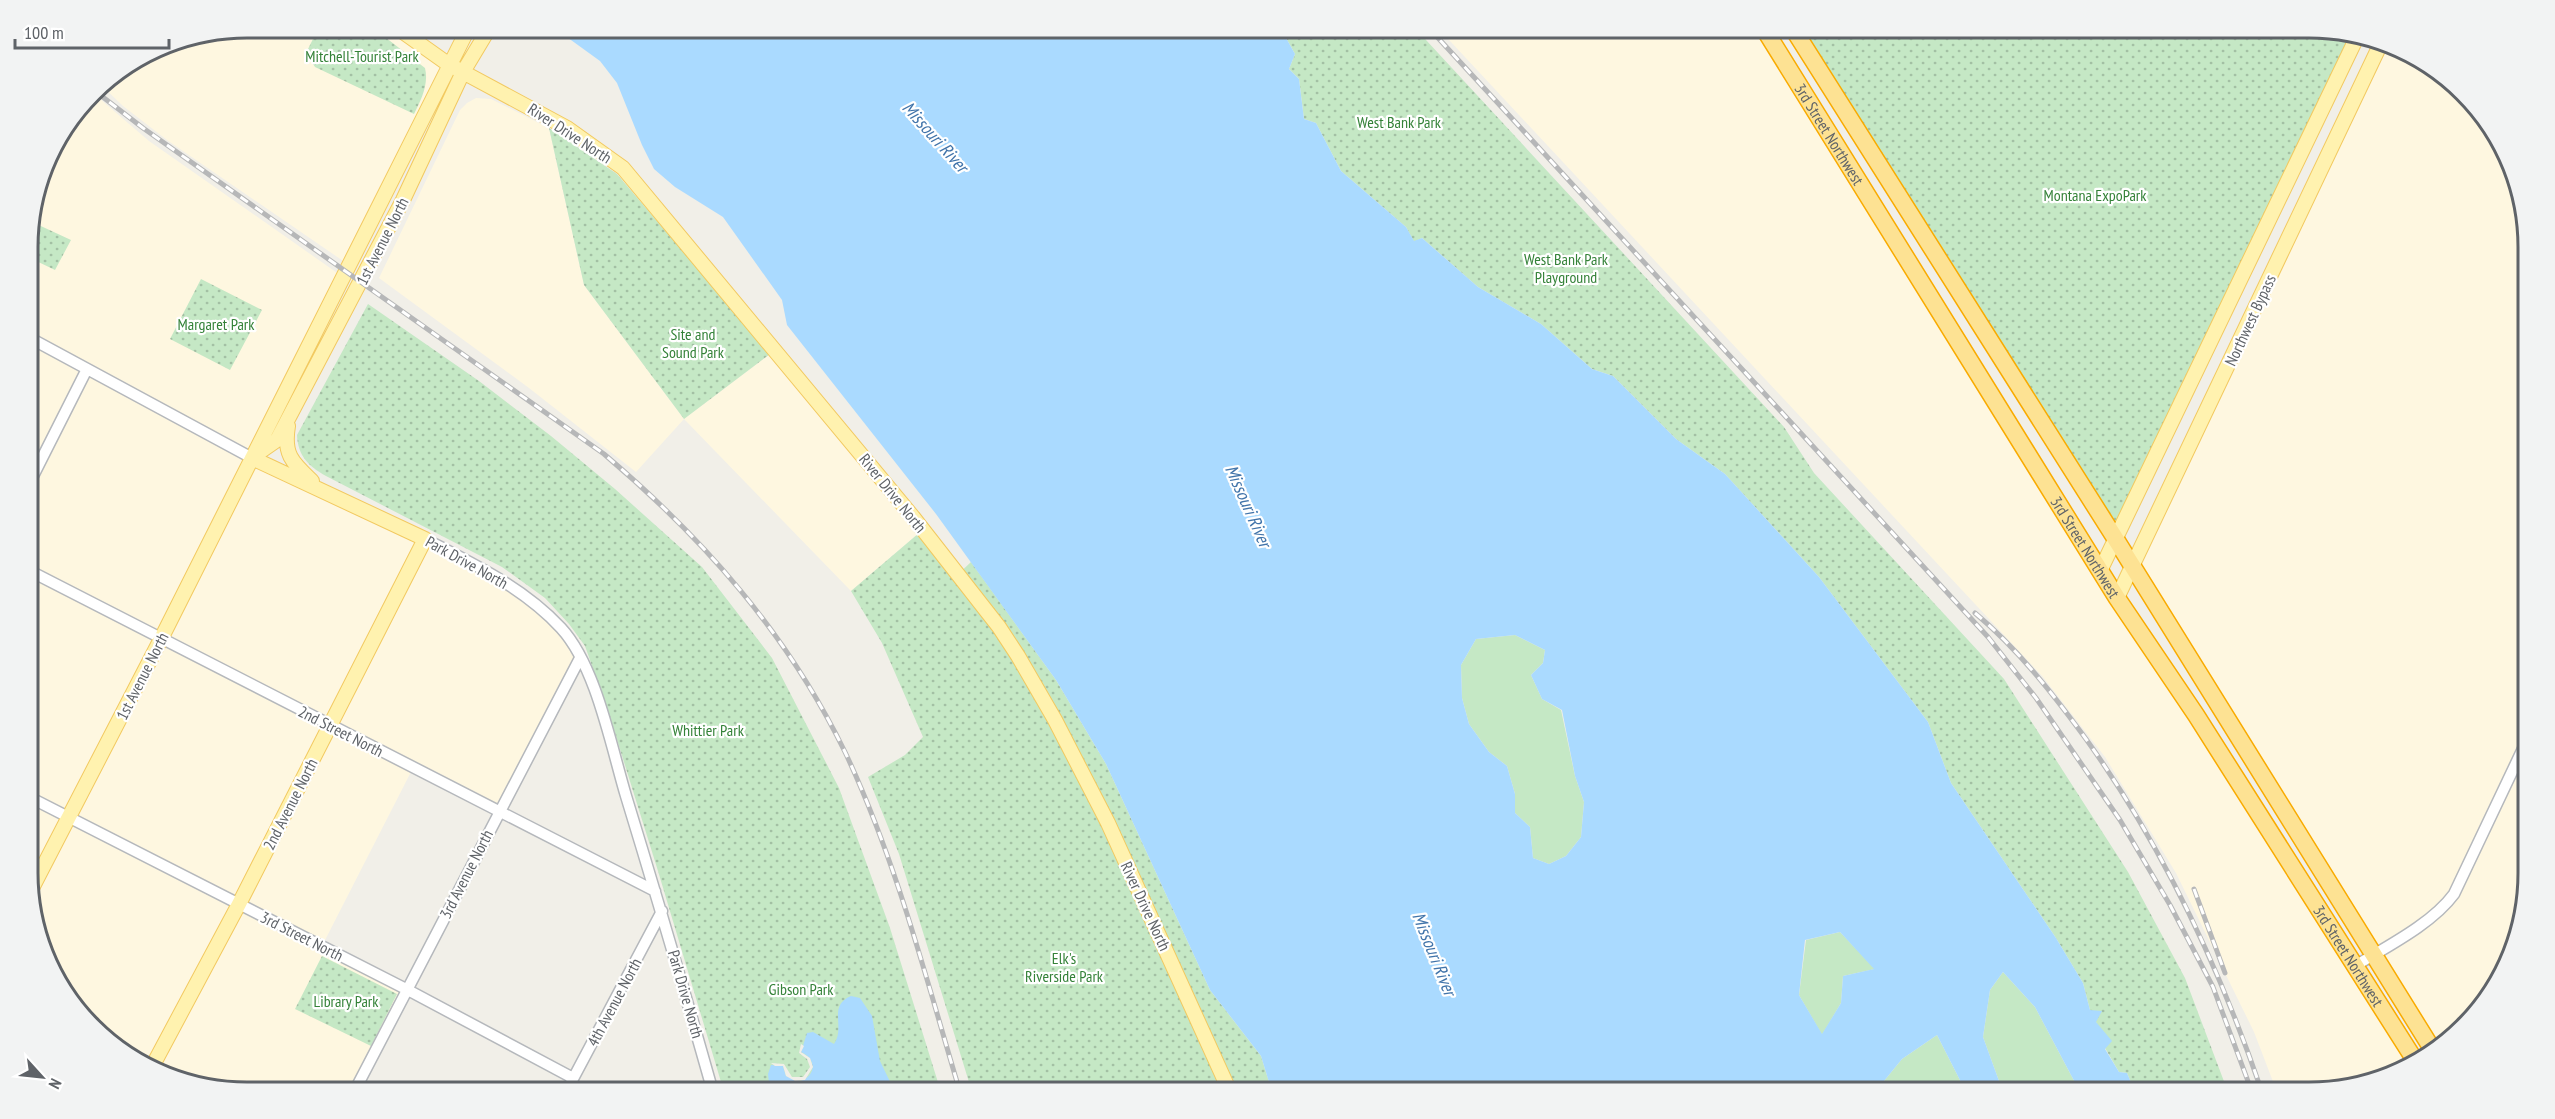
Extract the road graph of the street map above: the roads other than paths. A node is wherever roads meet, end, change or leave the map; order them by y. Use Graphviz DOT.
graph roads {
  1 [pos="411,38"];
  2 [pos="462,38"];
  3 [pos="482,38"];
  4 [pos="1770,38"];
  5 [pos="1799,38"];
  6 [pos="2354,43"];
  7 [pos="2378,50"];
  8 [pos="448,64"];
  9 [pos="463,72"];
  10 [pos="38,342"];
  11 [pos="87,369"];
  12 [pos="290,415"];
  13 [pos="252,458"];
  14 [pos="38,466"];
  15 [pos="322,490"];
  16 [pos="2115,538"];
  17 [pos="425,539"];
  18 [pos="2133,568"];
  19 [pos="2100,571"];
  20 [pos="38,575"];
  21 [pos="2117,598"];
  22 [pos="162,637"];
  23 [pos="580,657"];
  24 [pos="329,726"];
  25 [pos="2518,761"];
  26 [pos="38,802"];
  27 [pos="498,811"];
  28 [pos="69,817"];
  29 [pos="38,876"];
  30 [pos="655,891"];
  31 [pos="239,904"];
  32 [pos="662,912"];
  33 [pos="2373,955"];
  34 [pos="2355,966"];
  35 [pos="406,989"];
  36 [pos="2429,1043"];
  37 [pos="2411,1054"];
  38 [pos="155,1061"];
  39 [pos="573,1078"];
  40 [pos="359,1082"];
  41 [pos="571,1082"];
  42 [pos="710,1082"];
  43 [pos="1225,1082"];
  1 -- 8 [label="main road, River Drive North"];
  2 -- 8 [label="main road, 1st Avenue North"];
  3 -- 9 [label="main road, 1st Avenue North"];
  4 -- 19 [label="highway, 3rd Street Northwest"];
  5 -- 16 [label="highway, 3rd Street Northwest"];
  6 -- 16 [label="main road, Northwest Bypass"];
  7 -- 18 [label="main road, Northwest Bypass"];
  8 -- 9 [label="main road, River Drive North"];
  8 -- 13 [label="main road, 1st Avenue North"];
  9 -- 12 [label="main road, 1st Avenue North"];
  9 -- 43 [label="main road, River Drive North"];
  10 -- 11 [label="street, Park Drive North"];
  11 -- 13 [label="street, Park Drive North"];
  11 -- 14 [label="street"];
  12 -- 13 [label="main road, 1st Avenue North"];
  12 -- 15 [label="main road"];
  13 -- 15 [label="main road, Park Drive North"];
  13 -- 22 [label="main road, 1st Avenue North"];
  15 -- 17 [label="main road, Park Drive North"];
  16 -- 18 [label="highway, 3rd Street Northwest"];
  16 -- 19 [label="main road, Northwest Bypass"];
  17 -- 23 [label="street, Park Drive North"];
  17 -- 24 [label="main road, 2nd Avenue North"];
  18 -- 21 [label="main road, Northwest Bypass"];
  18 -- 33 [label="highway, 3rd Street Northwest"];
  19 -- 21 [label="highway, 3rd Street Northwest"];
  20 -- 22 [label="street, 2nd Street North"];
  21 -- 34 [label="highway, 3rd Street Northwest"];
  22 -- 24 [label="street, 2nd Street North"];
  22 -- 28 [label="main road, 1st Avenue North"];
  23 -- 27 [label="street, 3rd Avenue North"];
  23 -- 30 [label="street, Park Drive North"];
  24 -- 27 [label="street, 2nd Street North"];
  24 -- 31 [label="main road, 2nd Avenue North"];
  25 -- 33 [label="street"];
  26 -- 28 [label="street, 3rd Street North"];
  27 -- 30 [label="street, 2nd Street North"];
  27 -- 35 [label="street, 3rd Avenue North"];
  28 -- 29 [label="main road, 1st Avenue North"];
  28 -- 31 [label="street, 3rd Street North"];
  30 -- 32 [label="street, Park Drive North"];
  31 -- 35 [label="street, 3rd Street North"];
  31 -- 38 [label="main road, 2nd Avenue North"];
  32 -- 39 [label="street, 4th Avenue North"];
  32 -- 42 [label="street, Park Drive North"];
  33 -- 34 [label="street"];
  33 -- 36 [label="highway, 3rd Street Northwest"];
  34 -- 37 [label="highway, 3rd Street Northwest"];
  35 -- 39 [label="street, 3rd Street North"];
  35 -- 40 [label="street, 3rd Avenue North"];
  39 -- 41 [label="street, 4th Avenue North"];
}
